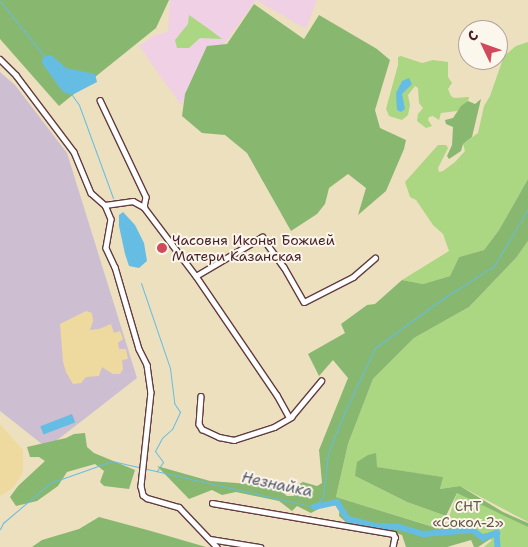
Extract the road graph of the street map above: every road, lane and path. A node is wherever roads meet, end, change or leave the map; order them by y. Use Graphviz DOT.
graph roads {
  1 [pos="0,59"];
  2 [pos="100,100"];
  3 [pos="105,205"];
  4 [pos="144,207"];
  5 [pos="375,258"];
  6 [pos="196,276"];
  7 [pos="321,381"];
  8 [pos="201,396"];
  9 [pos="289,417"];
  10 [pos="212,503"];
  11 [pos="210,539"];
  12 [pos="217,547"];
  13 [pos="260,547"];
  14 [pos="393,547"];
  1 -- 3 [label="street"];
  2 -- 4 [label="street"];
  3 -- 4 [label="street"];
  3 -- 11 [label="street"];
  4 -- 6 [label="street"];
  5 -- 6 [label="street"];
  6 -- 9 [label="street"];
  7 -- 9 [label="street"];
  8 -- 9 [label="street"];
  10 -- 14 [label="street"];
  11 -- 12 [label="street"];
  11 -- 13 [label="street"];
}
